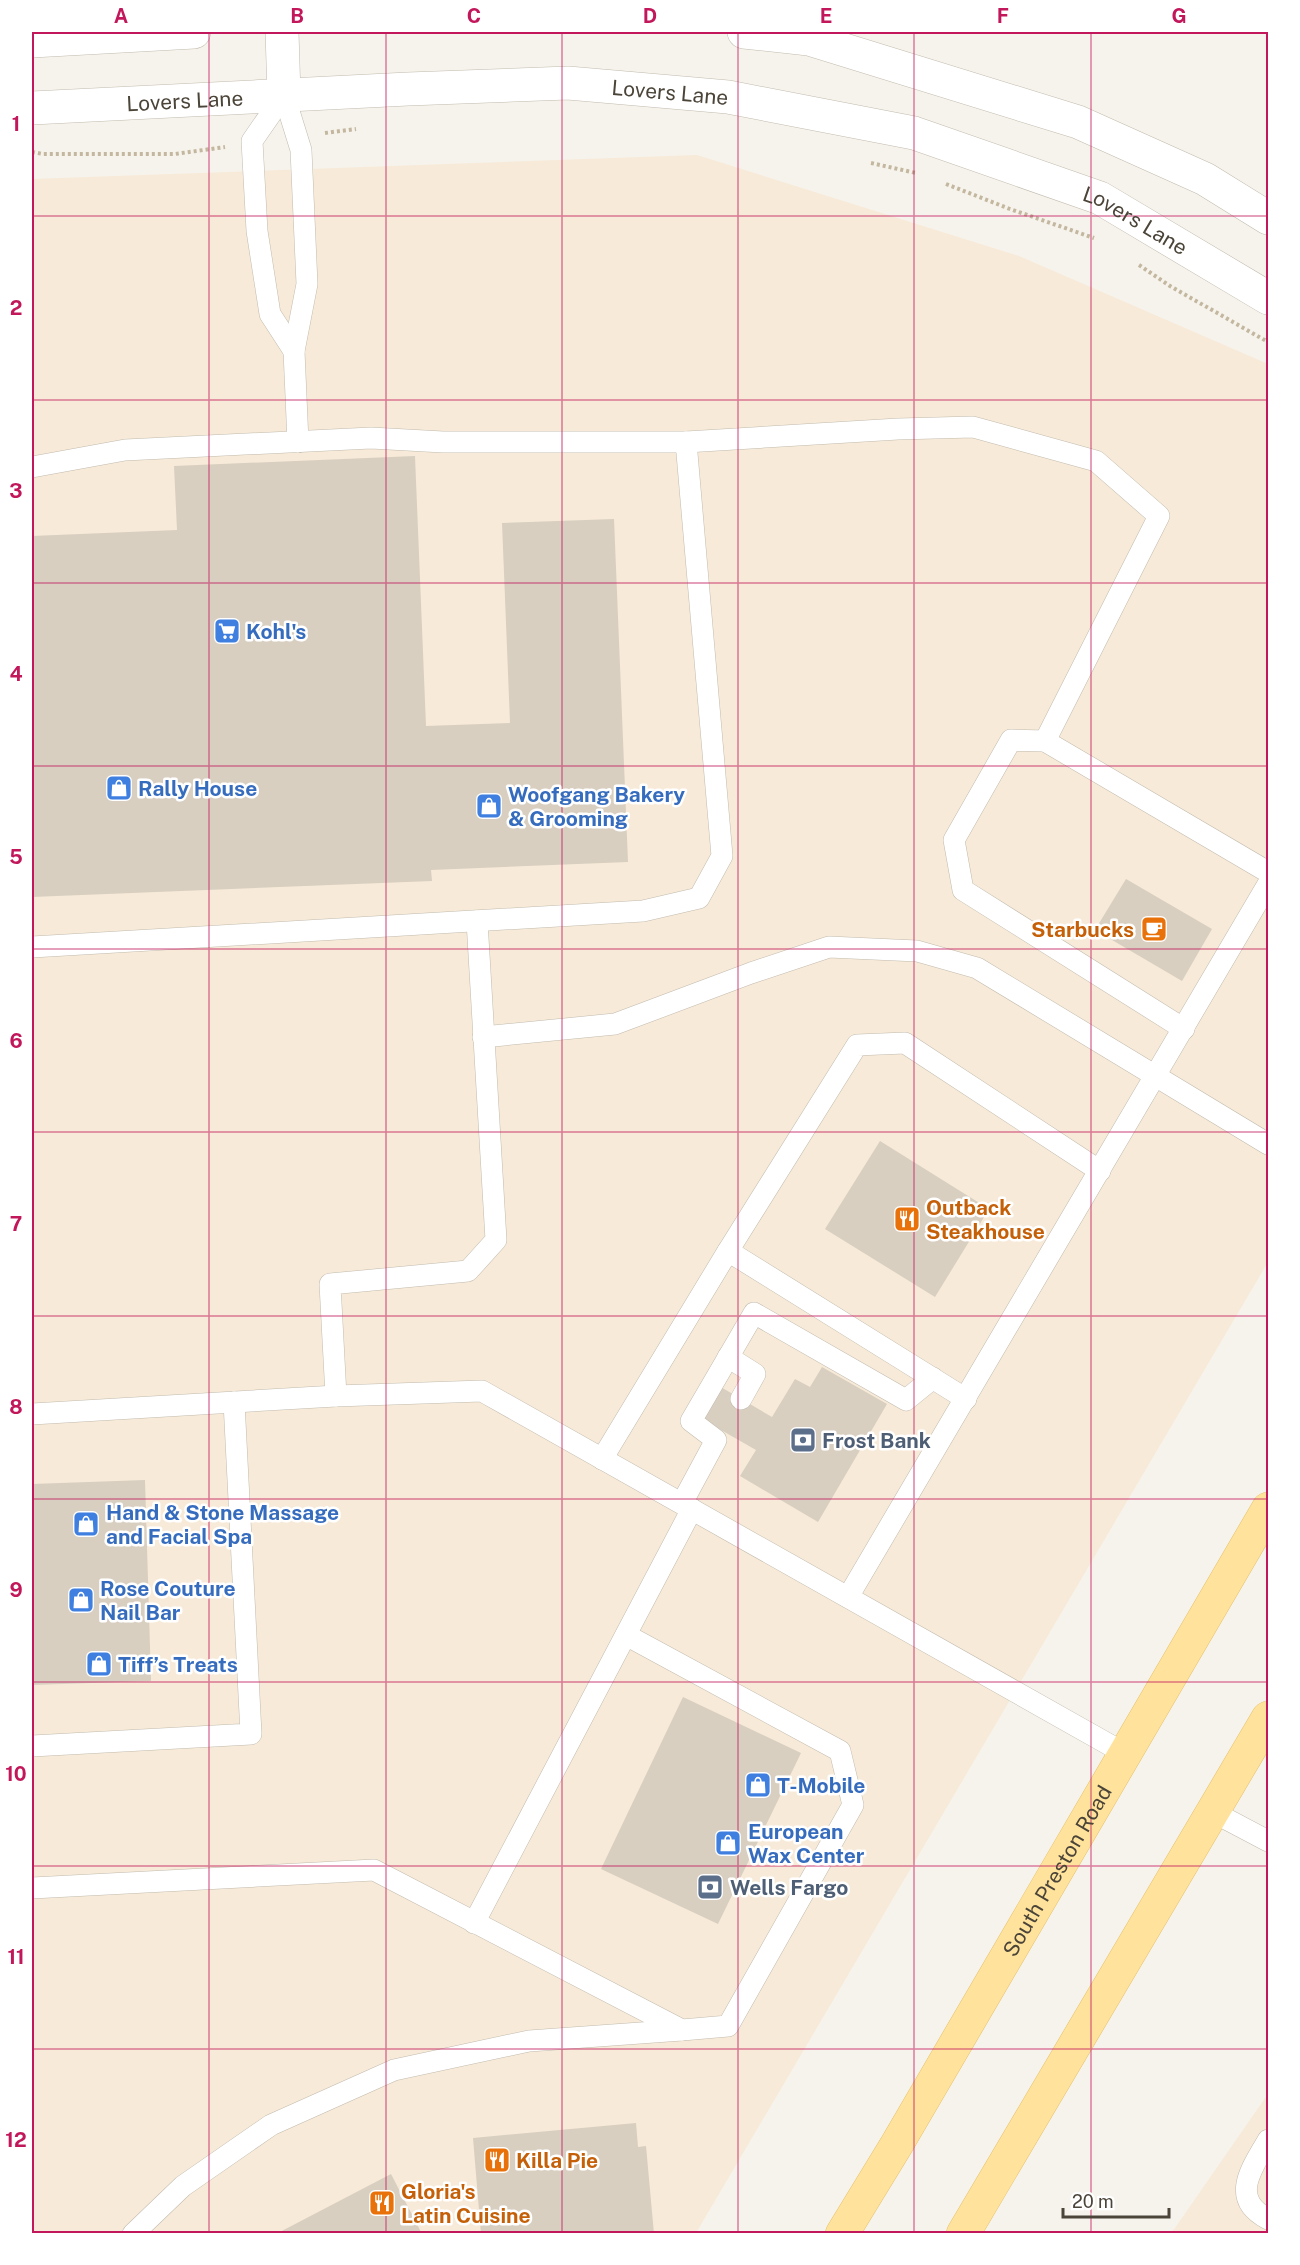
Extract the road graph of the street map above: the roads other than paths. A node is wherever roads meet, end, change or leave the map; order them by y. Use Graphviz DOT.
graph roads {
  1 [pos="194,32"];
  2 [pos="282,32"];
  3 [pos="744,32"];
  4 [pos="32,41"];
  5 [pos="284,95"];
  6 [pos="32,108"];
  7 [pos="1269,218"];
  8 [pos="1269,298"];
  9 [pos="294,351"];
  10 [pos="298,442"];
  11 [pos="686,442"];
  12 [pos="32,467"];
  13 [pos="1045,741"];
  14 [pos="1269,872"];
  15 [pos="1269,884"];
  16 [pos="477,921"];
  17 [pos="32,947"];
  18 [pos="1184,1029"];
  19 [pos="483,1037"];
  20 [pos="1156,1077"];
  21 [pos="1269,1144"];
  22 [pos="1100,1171"];
  23 [pos="728,1251"];
  24 [pos="728,1357"];
  25 [pos="933,1378"];
  26 [pos="336,1396"];
  27 [pos="741,1399"];
  28 [pos="966,1399"];
  29 [pos="234,1402"];
  30 [pos="32,1414"];
  31 [pos="602,1458"];
  32 [pos="687,1506"];
  33 [pos="1269,1509"];
  34 [pos="848,1597"];
  35 [pos="626,1635"];
  36 [pos="1269,1718"];
  37 [pos="32,1746"];
  38 [pos="1125,1753"];
  39 [pos="1213,1812"];
  40 [pos="1269,1841"];
  41 [pos="32,1888"];
  42 [pos="474,1923"];
  43 [pos="682,2030"];
  44 [pos="1269,2140"];
  45 [pos="1269,2219"];
  46 [pos="133,2234"];
  47 [pos="842,2234"];
  48 [pos="963,2234"];
  1 -- 4 [label="street"];
  2 -- 5 [label="street"];
  3 -- 7 [label="street"];
  5 -- 6 [label="street, Lovers Lane"];
  5 -- 8 [label="street, Lovers Lane"];
  5 -- 9 [label="lane"];
  5 -- 9 [label="lane"];
  9 -- 10 [label="lane"];
  10 -- 11 [label="lane"];
  10 -- 12 [label="lane"];
  11 -- 13 [label="lane"];
  11 -- 16 [label="lane"];
  13 -- 14 [label="lane"];
  13 -- 18 [label="lane"];
  15 -- 18 [label="lane"];
  16 -- 17 [label="lane"];
  16 -- 19 [label="lane"];
  18 -- 20 [label="lane"];
  19 -- 20 [label="lane"];
  19 -- 26 [label="lane"];
  20 -- 21 [label="lane"];
  20 -- 22 [label="lane"];
  22 -- 23 [label="lane"];
  22 -- 28 [label="lane"];
  23 -- 25 [label="lane"];
  23 -- 31 [label="lane"];
  24 -- 25 [label="lane"];
  24 -- 27 [label="lane"];
  24 -- 32 [label="lane"];
  25 -- 28 [label="lane"];
  26 -- 29 [label="lane"];
  26 -- 31 [label="lane"];
  28 -- 34 [label="lane"];
  29 -- 30 [label="lane"];
  29 -- 37 [label="lane"];
  31 -- 32 [label="lane"];
  32 -- 34 [label="lane"];
  32 -- 35 [label="lane"];
  33 -- 38 [label="main road, South Preston Road"];
  34 -- 38 [label="lane"];
  35 -- 42 [label="lane"];
  35 -- 43 [label="lane"];
  36 -- 39 [label="main road"];
  38 -- 47 [label="main road, South Preston Road"];
  39 -- 40 [label="lane"];
  39 -- 48 [label="main road"];
  41 -- 42 [label="lane"];
  42 -- 43 [label="lane"];
  43 -- 46 [label="lane"];
  44 -- 45 [label="lane"];
}
